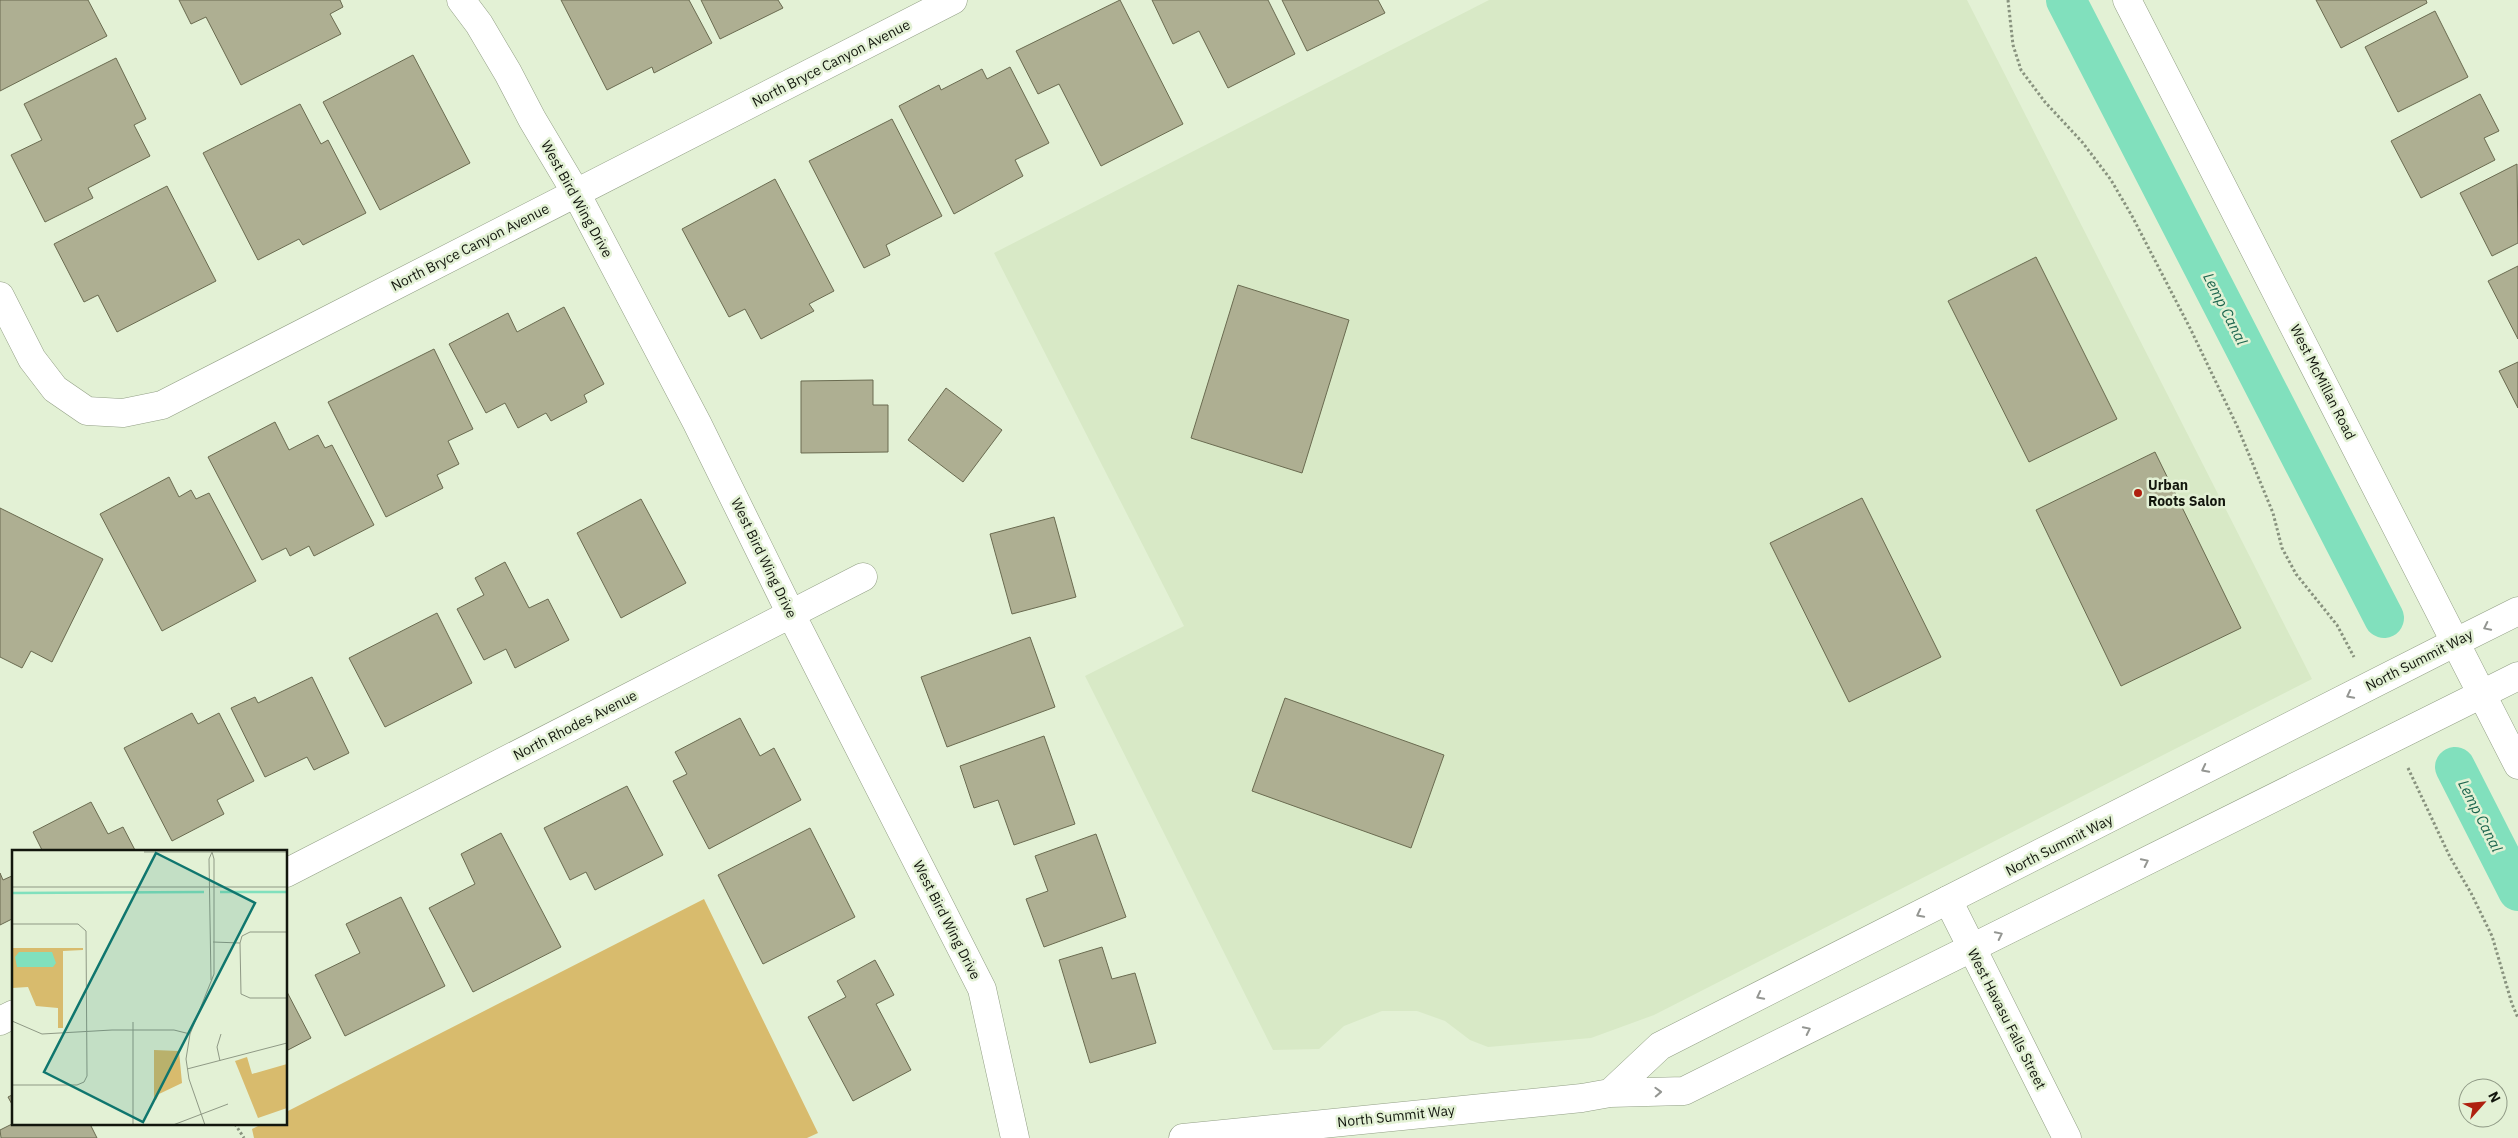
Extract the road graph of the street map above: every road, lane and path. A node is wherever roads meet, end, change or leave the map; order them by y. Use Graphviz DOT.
graph roads {
  1 [pos="461,0"];
  2 [pos="953,0"];
  3 [pos="2008,0"];
  4 [pos="2127,0"];
  5 [pos="576,193"];
  6 [pos="0,296"];
  7 [pos="863,577"];
  8 [pos="2518,611"];
  9 [pos="791,614"];
  10 [pos="2456,642"];
  11 [pos="2357,663"];
  12 [pos="2518,676"];
  13 [pos="2482,694"];
  14 [pos="2405,763"];
  15 [pos="2518,765"];
  16 [pos="288,872"];
  17 [pos="1948,900"];
  18 [pos="1972,948"];
  19 [pos="12,1015"];
  20 [pos="2518,1018"];
  21 [pos="0,1021"];
  22 [pos="1610,1093"];
  23 [pos="235,1126"];
  24 [pos="244,1138"];
  25 [pos="1015,1138"];
  26 [pos="1183,1138"];
  27 [pos="2067,1138"];
  1 -- 5 [label="street, West Bird Wing Drive"];
  2 -- 5 [label="street, North Bryce Canyon Avenue"];
  3 -- 11 [label="path"];
  4 -- 10 [label="street, West McMillan Road"];
  5 -- 6 [label="street, North Bryce Canyon Avenue"];
  5 -- 9 [label="street, West Bird Wing Drive"];
  7 -- 9 [label="street, North Rhodes Avenue"];
  8 -- 10 [label="street, North Summit Way, one-way"];
  9 -- 16 [label="street, North Rhodes Avenue"];
  9 -- 25 [label="street, West Bird Wing Drive"];
  10 -- 13 [label="street, West McMillan Road"];
  10 -- 17 [label="street, North Summit Way, one-way"];
  12 -- 13 [label="street, North Summit Way"];
  13 -- 15 [label="street, West McMillan Road"];
  18 -- 13 [label="street, North Summit Way, one-way"];
  14 -- 20 [label="path"];
  17 -- 18 [label="street, West Havasu Falls Street"];
  17 -- 22 [label="street, North Summit Way, one-way"];
  22 -- 18 [label="street, North Summit Way, one-way"];
  18 -- 27 [label="street, West Havasu Falls Street"];
  19 -- 21 [label="street"];
  22 -- 26 [label="street, North Summit Way"];
  23 -- 24 [label="path"];
}
